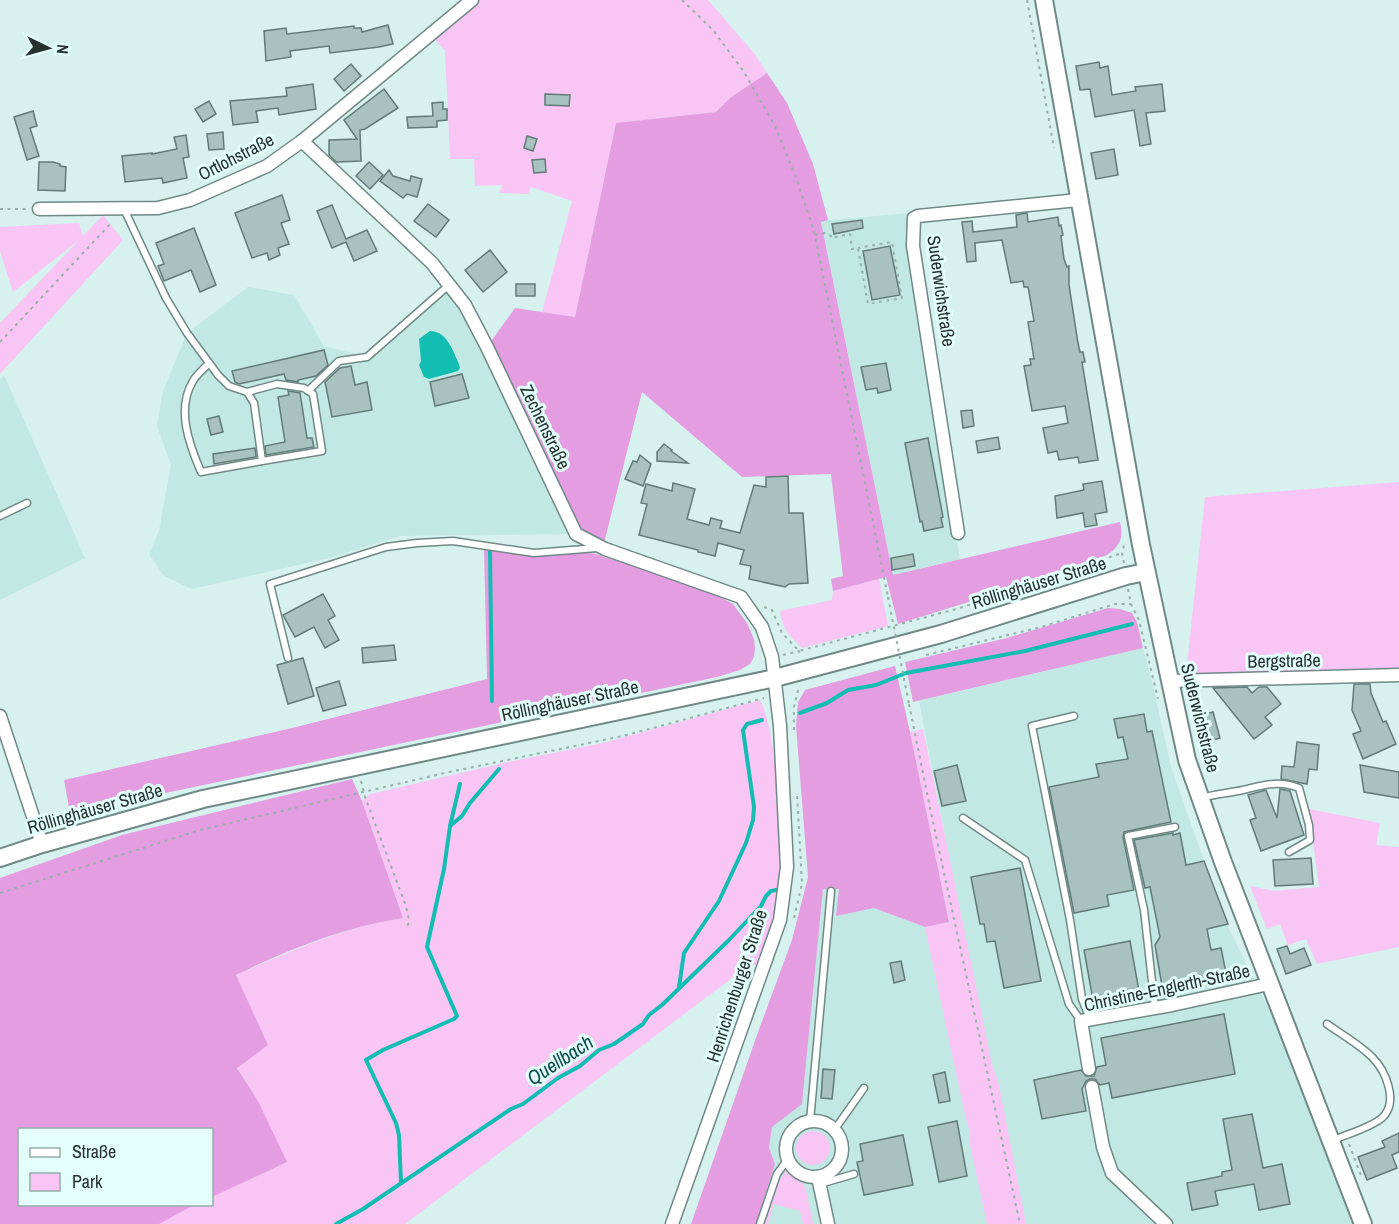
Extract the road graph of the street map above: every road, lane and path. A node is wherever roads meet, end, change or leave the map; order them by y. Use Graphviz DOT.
graph roads {
  1 [pos="472,0"];
  2 [pos="682,0"];
  3 [pos="1027,0"];
  4 [pos="1044,0"];
  5 [pos="302,141"];
  6 [pos="1056,156"];
  7 [pos="1078,200"];
  8 [pos="0,209"];
  9 [pos="39,209"];
  10 [pos="124,209"];
  11 [pos="815,235"];
  12 [pos="858,248"];
  13 [pos="449,285"];
  14 [pos="0,342"];
  15 [pos="208,363"];
  16 [pos="308,391"];
  17 [pos="247,392"];
  18 [pos="262,461"];
  19 [pos="27,503"];
  20 [pos="0,516"];
  21 [pos="958,533"];
  22 [pos="603,547"];
  23 [pos="1122,553"];
  24 [pos="1146,572"];
  25 [pos="741,597"];
  26 [pos="1131,604"];
  27 [pos="918,657"];
  28 [pos="288,658"];
  29 [pos="906,659"];
  30 [pos="895,662"];
  31 [pos="1399,675"];
  32 [pos="775,678"];
  33 [pos="1170,681"];
  34 [pos="759,699"];
  35 [pos="0,716"];
  36 [pos="1074,716"];
  37 [pos="358,766"];
  38 [pos="364,792"];
  39 [pos="1201,798"];
  40 [pos="963,818"];
  41 [pos="1175,827"];
  42 [pos="42,844"];
  43 [pos="1289,852"];
  44 [pos="0,858"];
  45 [pos="831,891"];
  46 [pos="0,893"];
  47 [pos="407,929"];
  48 [pos="1269,984"];
  49 [pos="1155,1008"];
  50 [pos="1086,1021"];
  51 [pos="1327,1024"];
  52 [pos="1089,1069"];
  53 [pos="1092,1087"];
  54 [pos="864,1088"];
  55 [pos="810,1121"];
  56 [pos="834,1129"];
  57 [pos="1337,1139"];
  58 [pos="788,1159"];
  59 [pos="854,1174"];
  60 [pos="1363,1179"];
  61 [pos="819,1181"];
  62 [pos="672,1224"];
  63 [pos="759,1224"];
  64 [pos="828,1224"];
  65 [pos="1020,1224"];
  66 [pos="1166,1224"];
  67 [pos="1363,1224"];
  1 -- 5 [label="street, Ortlohstraße"];
  2 -- 11 [label="path"];
  3 -- 6 [label="path"];
  4 -- 7 [label="main road, Suderwichstraße"];
  5 -- 10 [label="street, Ortlohstraße"];
  5 -- 13 [label="street, Zechenstraße"];
  7 -- 21 [label="street, Suderwichstraße"];
  7 -- 24 [label="main road, Suderwichstraße"];
  8 -- 9 [label="path"];
  9 -- 10 [label="street, Ortlohstraße"];
  10 -- 14 [label="path"];
  10 -- 15 [label="lane"];
  11 -- 12 [label="path"];
  11 -- 65 [label="path, bridge"];
  12 -- 12 [label="path"];
  13 -- 16 [label="lane"];
  13 -- 22 [label="street, Zechenstraße"];
  15 -- 17 [label="lane"];
  15 -- 18 [label="lane"];
  16 -- 17 [label="lane"];
  16 -- 18 [label="lane"];
  17 -- 18 [label="lane"];
  19 -- 20 [label="lane"];
  22 -- 25 [label="street, Zechenstraße"];
  22 -- 28 [label="lane"];
  23 -- 25 [label="path"];
  24 -- 32 [label="main road, Röllinghäuser Straße"];
  24 -- 33 [label="main road, Suderwichstraße"];
  25 -- 32 [label="street"];
  26 -- 27 [label="path"];
  29 -- 30 [label="path"];
  31 -- 33 [label="street, Bergstraße"];
  32 -- 37 [label="main road, Röllinghäuser Straße"];
  32 -- 62 [label="street, Henrichenburger Straße"];
  33 -- 39 [label="main road, Suderwichstraße"];
  34 -- 38 [label="path"];
  35 -- 42 [label="street"];
  36 -- 50 [label="lane"];
  37 -- 38 [label="path"];
  37 -- 42 [label="main road, Röllinghäuser Straße"];
  38 -- 46 [label="path"];
  38 -- 47 [label="path"];
  39 -- 43 [label="lane"];
  39 -- 48 [label="main road, Suderwichstraße"];
  40 -- 50 [label="lane"];
  41 -- 49 [label="lane"];
  42 -- 44 [label="main road, Röllinghäuser Straße"];
  45 -- 55 [label="lane"];
  48 -- 49 [label="street, Christine-Englerth-Straße"];
  48 -- 57 [label="main road, Suderwichstraße"];
  49 -- 50 [label="street, Christine-Englerth-Straße"];
  50 -- 52 [label="street, Christine-Englerth-Straße"];
  51 -- 57 [label="lane"];
  53 -- 66 [label="street"];
  54 -- 56 [label="lane"];
  55 -- 56 [label="street"];
  55 -- 58 [label="street"];
  56 -- 61 [label="street"];
  57 -- 60 [label="path"];
  57 -- 67 [label="main road, Suderwichstraße"];
  58 -- 61 [label="street"];
  58 -- 63 [label="lane"];
  59 -- 61 [label="lane"];
  61 -- 64 [label="street"];
}
